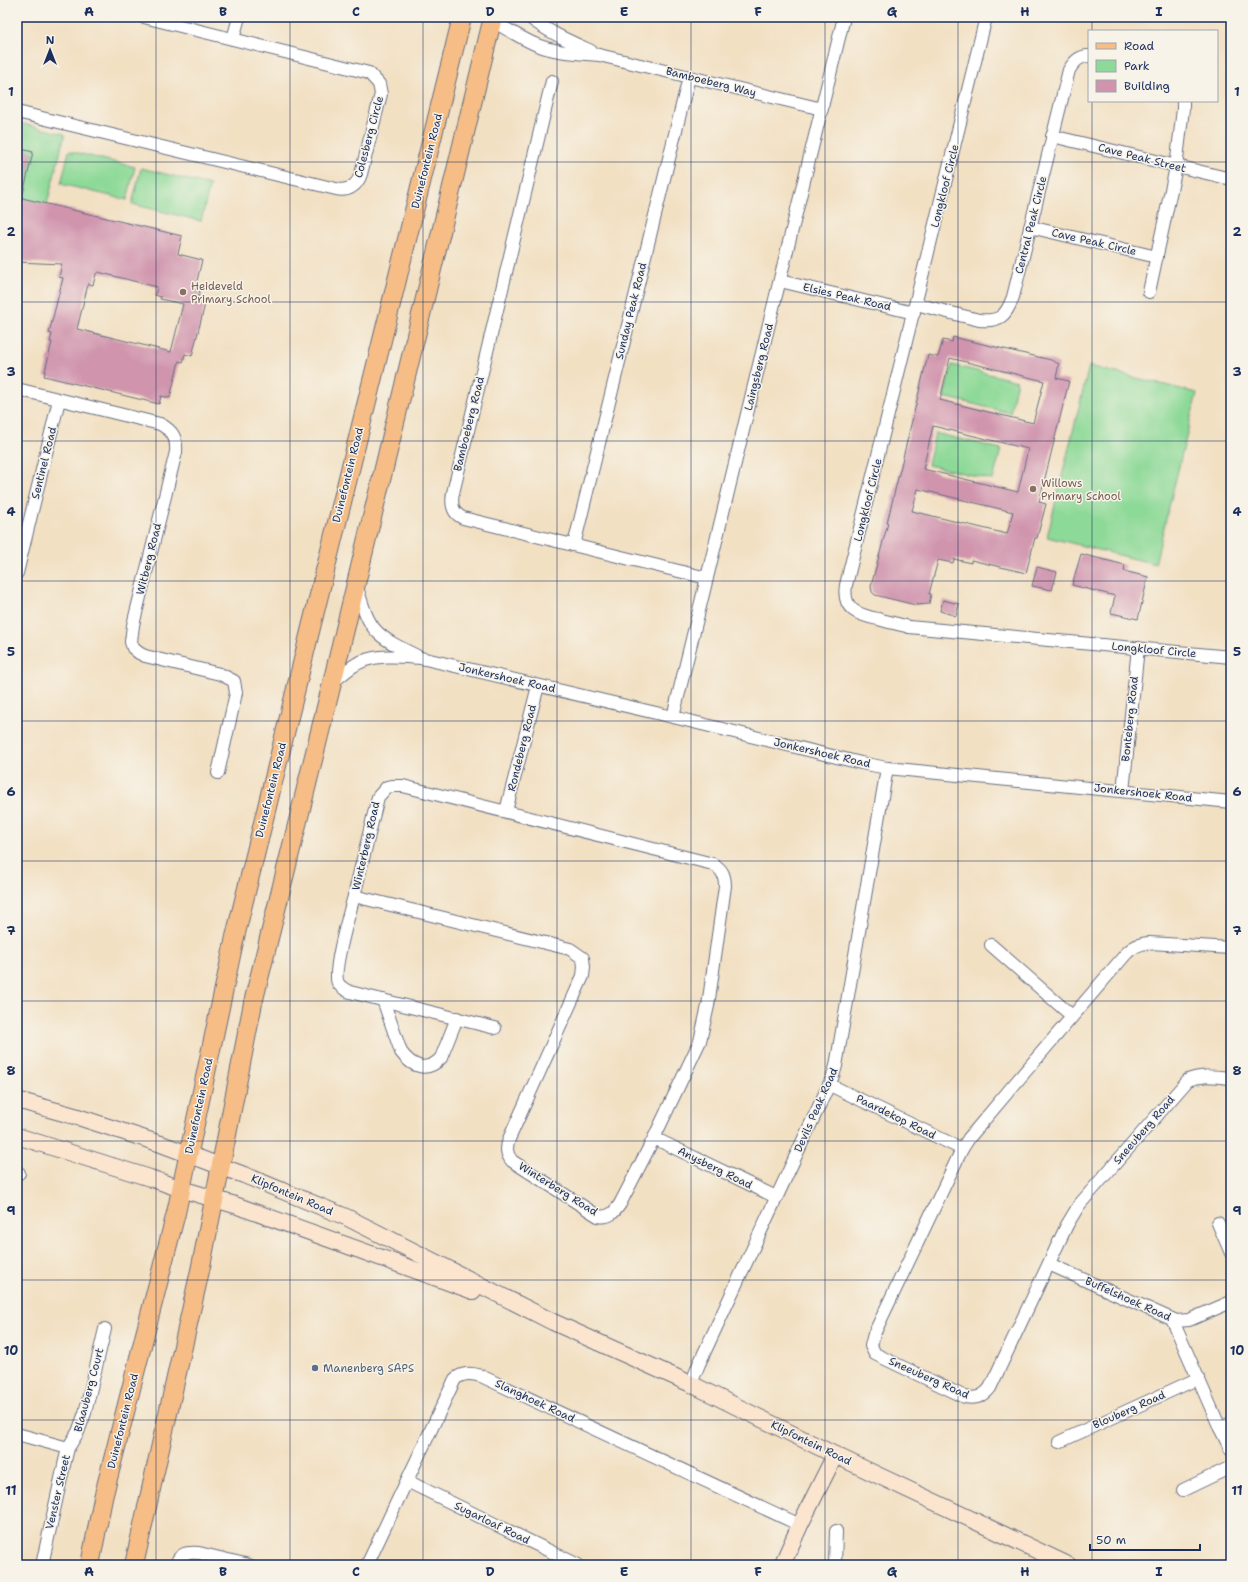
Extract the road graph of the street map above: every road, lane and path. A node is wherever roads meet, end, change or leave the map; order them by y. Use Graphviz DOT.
graph roads {
  1 [pos="144,17"];
  2 [pos="239,17"];
  3 [pos="462,17"];
  4 [pos="529,17"];
  5 [pos="844,17"];
  6 [pos="986,17"];
  7 [pos="490,18"];
  8 [pos="233,39"];
  9 [pos="599,55"];
  10 [pos="1088,56"];
  11 [pos="689,77"];
  12 [pos="552,81"];
  13 [pos="1183,102"];
  14 [pos="822,109"];
  15 [pos="17,112"];
  16 [pos="1052,136"];
  17 [pos="1176,167"];
  18 [pos="1231,179"];
  19 [pos="1030,227"];
  20 [pos="1157,257"];
  21 [pos="780,281"];
  22 [pos="1149,292"];
  23 [pos="915,308"];
  24 [pos="17,389"];
  25 [pos="59,400"];
  26 [pos="574,545"];
  27 [pos="17,573"];
  28 [pos="707,578"];
  29 [pos="356,584"];
  30 [pos="1138,648"];
  31 [pos="1231,657"];
  32 [pos="421,658"];
  33 [pos="332,682"];
  34 [pos="538,686"];
  35 [pos="673,717"];
  36 [pos="887,768"];
  37 [pos="218,773"];
  38 [pos="1122,791"];
  39 [pos="1231,802"];
  40 [pos="506,811"];
  41 [pos="354,896"];
  42 [pos="991,944"];
  43 [pos="1231,948"];
  44 [pos="383,1000"];
  45 [pos="1072,1016"];
  46 [pos="456,1018"];
  47 [pos="495,1028"];
  48 [pos="1231,1078"];
  49 [pos="830,1085"];
  50 [pos="17,1100"];
  51 [pos="17,1136"];
  52 [pos="654,1138"];
  53 [pos="962,1149"];
  54 [pos="188,1154"];
  55 [pos="220,1166"];
  56 [pos="181,1189"];
  57 [pos="213,1198"];
  58 [pos="776,1198"];
  59 [pos="1218,1223"];
  60 [pos="1231,1252"];
  61 [pos="1049,1264"];
  62 [pos="1231,1302"];
  63 [pos="1172,1319"];
  64 [pos="553,1322"];
  65 [pos="105,1329"];
  66 [pos="1199,1378"];
  67 [pos="691,1384"];
  68 [pos="1225,1426"];
  69 [pos="17,1434"];
  70 [pos="1059,1442"];
  71 [pos="68,1448"];
  72 [pos="1231,1450"];
  73 [pos="835,1455"];
  74 [pos="1231,1467"];
  75 [pos="407,1481"];
  76 [pos="1183,1490"];
  77 [pos="800,1525"];
  78 [pos="836,1531"];
  79 [pos="42,1565"];
  80 [pos="90,1565"];
  81 [pos="134,1565"];
  82 [pos="176,1565"];
  83 [pos="250,1565"];
  84 [pos="367,1565"];
  85 [pos="578,1565"];
  86 [pos="782,1565"];
  87 [pos="835,1565"];
  88 [pos="1068,1565"];
  1 -- 8 [label="street, Colesberg Circle"];
  2 -- 8 [label="street"];
  3 -- 54 [label="main road, Duinefontein Road"];
  4 -- 9 [label="street, Bamboeberg Way"];
  5 -- 14 [label="street, Laingsberg Road"];
  6 -- 23 [label="street, Longkloof Circle"];
  7 -- 9 [label="street, Bamboeberg Way"];
  7 -- 29 [label="main road"];
  8 -- 15 [label="street, Colesberg Circle"];
  9 -- 11 [label="street, Bamboeberg Way"];
  10 -- 16 [label="street, Central Peak Circle"];
  11 -- 14 [label="street, Bamboeberg Way"];
  11 -- 26 [label="street, Sunday Peak Road"];
  12 -- 26 [label="street, Bamboeberg Road"];
  13 -- 17 [label="street"];
  14 -- 21 [label="street, Laingsberg Road"];
  16 -- 17 [label="street, Cave Peak Street"];
  16 -- 19 [label="street, Central Peak Circle"];
  17 -- 18 [label="street, Cave Peak Street"];
  17 -- 20 [label="street"];
  19 -- 20 [label="street, Cave Peak Circle"];
  19 -- 23 [label="street, Central Peak Circle"];
  20 -- 22 [label="street"];
  21 -- 23 [label="street, Elsies Peak Road"];
  21 -- 28 [label="street, Laingsberg Road"];
  23 -- 30 [label="street, Longkloof Circle"];
  24 -- 25 [label="street, Witberg Road"];
  25 -- 27 [label="street, Sentinel Road"];
  25 -- 37 [label="street, Witberg Road"];
  26 -- 28 [label="street, Bamboeberg Road"];
  28 -- 35 [label="street, Laingsberg Road"];
  29 -- 32 [label="street, Jonkershoek Road"];
  29 -- 33 [label="main road"];
  30 -- 31 [label="street, Longkloof Circle"];
  30 -- 38 [label="street, Bonteberg Road"];
  32 -- 33 [label="street, Jonkershoek Road"];
  32 -- 34 [label="street, Jonkershoek Road"];
  33 -- 55 [label="main road"];
  34 -- 35 [label="street, Jonkershoek Road"];
  34 -- 40 [label="street, Rondeberg Road"];
  35 -- 36 [label="street, Jonkershoek Road"];
  36 -- 38 [label="street, Jonkershoek Road"];
  36 -- 49 [label="street, Devils Peak Road"];
  38 -- 39 [label="street, Jonkershoek Road"];
  40 -- 41 [label="street, Winterberg Road"];
  40 -- 52 [label="street, Winterberg Road"];
  41 -- 44 [label="street"];
  41 -- 52 [label="street, Winterberg Road"];
  42 -- 45 [label="street"];
  43 -- 45 [label="street, Sneeuberg Road"];
  44 -- 46 [label="street"];
  44 -- 46 [label="street"];
  45 -- 53 [label="street, Sneeuberg Road"];
  46 -- 47 [label="street"];
  48 -- 61 [label="street, Sneeuberg Road"];
  49 -- 53 [label="street, Paardekop Road"];
  49 -- 58 [label="street, Devils Peak Road"];
  50 -- 54 [label="main road, Klipfontein Road"];
  51 -- 56 [label="main road, Klipfontein Road"];
  52 -- 58 [label="street, Anysberg Road"];
  53 -- 61 [label="street, Sneeuberg Road"];
  54 -- 55 [label="main road, Klipfontein Road"];
  54 -- 56 [label="main road, Duinefontein Road"];
  55 -- 57 [label="main road"];
  55 -- 64 [label="main road, Klipfontein Road"];
  56 -- 57 [label="main road, Klipfontein Road"];
  56 -- 80 [label="main road, Duinefontein Road"];
  57 -- 64 [label="main road, Klipfontein Road"];
  57 -- 81 [label="main road"];
  58 -- 67 [label="street, Devils Peak Road"];
  59 -- 60 [label="street"];
  61 -- 63 [label="street, Buffelshoek Road"];
  62 -- 63 [label="street, Buffelshoek Road"];
  63 -- 66 [label="street"];
  64 -- 67 [label="main road, Klipfontein Road"];
  65 -- 71 [label="street, Blaauberg Court"];
  66 -- 68 [label="street"];
  66 -- 70 [label="street, Blouberg Road"];
  67 -- 73 [label="main road, Klipfontein Road"];
  68 -- 72 [label="street"];
  69 -- 71 [label="street, Venster Street"];
  71 -- 79 [label="street, Venster Street"];
  73 -- 77 [label="main road"];
  73 -- 88 [label="main road, Klipfontein Road"];
  74 -- 76 [label="street"];
  75 -- 77 [label="street, Slanghoek Road"];
  75 -- 84 [label="street, Slanghoek Road"];
  75 -- 85 [label="street, Sugarloaf Road"];
  77 -- 86 [label="main road"];
  78 -- 87 [label="street"];
  82 -- 83 [label="street"];
}
